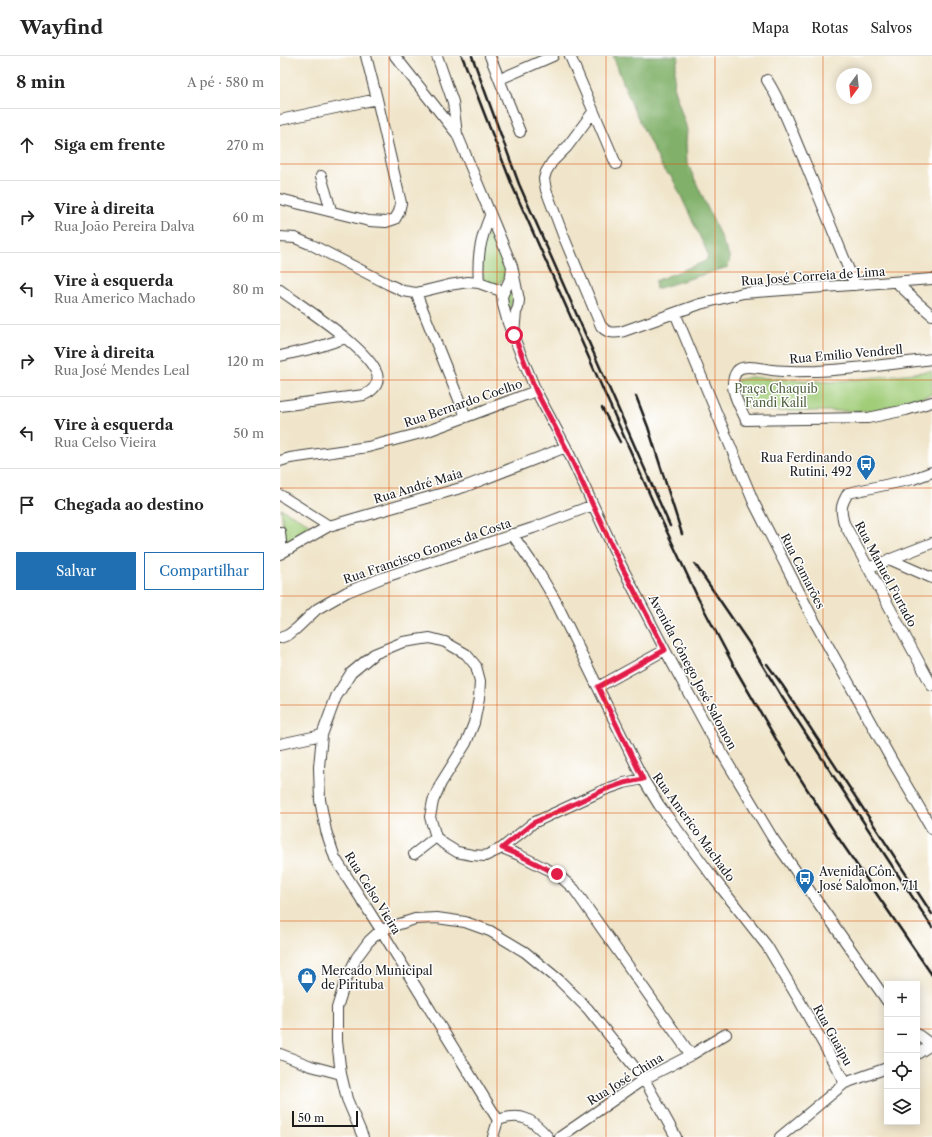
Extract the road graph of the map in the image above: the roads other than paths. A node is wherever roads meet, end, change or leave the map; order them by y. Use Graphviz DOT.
graph roads {
  1 [pos="366,56"];
  2 [pos="395,56"];
  3 [pos="437,56"];
  4 [pos="490,56"];
  5 [pos="553,56"];
  6 [pos="570,56"];
  7 [pos="500,80"];
  8 [pos="766,80"];
  9 [pos="377,99"];
  10 [pos="594,112"];
  11 [pos="280,120"];
  12 [pos="520,132"];
  13 [pos="456,134"];
  14 [pos="616,164"];
  15 [pos="321,176"];
  16 [pos="280,198"];
  17 [pos="331,210"];
  18 [pos="490,216"];
  19 [pos="280,237"];
  20 [pos="512,266"];
  21 [pos="932,279"];
  22 [pos="896,282"];
  23 [pos="479,283"];
  24 [pos="855,285"];
  25 [pos="280,290"];
  26 [pos="504,291"];
  27 [pos="517,292"];
  28 [pos="416,293"];
  29 [pos="504,309"];
  30 [pos="516,312"];
  31 [pos="675,313"];
  32 [pos="932,315"];
  33 [pos="514,335"];
  34 [pos="346,338"];
  35 [pos="280,356"];
  36 [pos="932,359"];
  37 [pos="536,391"];
  38 [pos="932,402"];
  39 [pos="280,406"];
  40 [pos="466,417"];
  41 [pos="566,448"];
  42 [pos="280,461"];
  43 [pos="932,472"];
  44 [pos="280,495"];
  45 [pos="592,505"];
  46 [pos="329,526"];
  47 [pos="280,532"];
  48 [pos="512,534"];
  49 [pos="932,543"];
  50 [pos="281,553"];
  51 [pos="889,559"];
  52 [pos="868,568"];
  53 [pos="932,578"];
  54 [pos="280,638"];
  55 [pos="665,650"];
  56 [pos="932,686"];
  57 [pos="598,687"];
  58 [pos="322,735"];
  59 [pos="280,744"];
  60 [pos="643,779"];
  61 [pos="932,829"];
  62 [pos="436,837"];
  63 [pos="502,848"];
  64 [pos="414,854"];
  65 [pos="381,930"];
  66 [pos="884,997"];
  67 [pos="799,1000"];
  68 [pos="726,1034"];
  69 [pos="920,1036"];
  70 [pos="931,1045"];
  71 [pos="919,1053"];
  72 [pos="280,1054"];
  73 [pos="691,1055"];
  74 [pos="884,1069"];
  75 [pos="341,1074"];
  76 [pos="644,1079"];
  77 [pos="845,1083"];
  78 [pos="498,1120"];
  79 [pos="363,1137"];
  80 [pos="493,1137"];
  81 [pos="548,1137"];
  82 [pos="560,1137"];
  83 [pos="676,1137"];
  84 [pos="780,1137"];
  1 -- 9 [label="street"];
  2 -- 13 [label="street"];
  3 -- 13 [label="street"];
  4 -- 7 [label="street"];
  5 -- 7 [label="street"];
  6 -- 10 [label="street"];
  7 -- 12 [label="street"];
  8 -- 24 [label="street"];
  9 -- 11 [label="street"];
  9 -- 17 [label="street"];
  10 -- 14 [label="street"];
  10 -- 31 [label="street, Rua José Correia de Lima"];
  13 -- 18 [label="street"];
  15 -- 17 [label="street"];
  16 -- 17 [label="street"];
  18 -- 20 [label="street"];
  18 -- 23 [label="street"];
  19 -- 28 [label="street"];
  20 -- 26 [label="street"];
  20 -- 27 [label="street"];
  21 -- 22 [label="street, Rua José Correia de Lima"];
  22 -- 24 [label="street, Rua José Correia de Lima"];
  22 -- 32 [label="street"];
  23 -- 26 [label="street"];
  23 -- 28 [label="street"];
  24 -- 31 [label="street, Rua José Correia de Lima"];
  25 -- 34 [label="street"];
  26 -- 27 [label="street"];
  26 -- 29 [label="street"];
  27 -- 30 [label="street"];
  28 -- 40 [label="street"];
  29 -- 30 [label="street"];
  29 -- 33 [label="street, Avenida Cônego José Salomon"];
  30 -- 33 [label="street, Avenida Cônego José Salomon"];
  31 -- 61 [label="street, Rua Camarões"];
  33 -- 37 [label="street, Avenida Cônego José Salomon"];
  34 -- 35 [label="street"];
  34 -- 39 [label="street"];
  36 -- 38 [label="street, Rua Emilio Vendrell"];
  37 -- 40 [label="street, Rua Bernardo Coelho"];
  37 -- 41 [label="street, Avenida Cônego José Salomon"];
  40 -- 42 [label="street, Rua Bernardo Coelho"];
  41 -- 45 [label="street, Avenida Cônego José Salomon"];
  41 -- 46 [label="street, Rua André Maia"];
  43 -- 52 [label="street, Rua Manuel Furtado"];
  44 -- 46 [label="street"];
  45 -- 48 [label="street, Rua Francisco Gomes da Costa"];
  45 -- 55 [label="street, Avenida Cônego José Salomon"];
  46 -- 50 [label="street, Rua André Maia"];
  47 -- 50 [label="street"];
  48 -- 54 [label="street, Rua Francisco Gomes da Costa"];
  48 -- 57 [label="street, Rua Americo Machado"];
  49 -- 51 [label="street"];
  51 -- 52 [label="street"];
  51 -- 53 [label="street"];
  52 -- 56 [label="street, Rua Manuel Furtado"];
  55 -- 57 [label="street"];
  55 -- 66 [label="street, Avenida Cônego José Salomon"];
  57 -- 60 [label="street, Rua Americo Machado"];
  58 -- 59 [label="street"];
  58 -- 62 [label="street, Rua Celso Vieira"];
  58 -- 65 [label="street, Rua Celso Vieira"];
  60 -- 63 [label="street"];
  60 -- 67 [label="street, Rua Americo Machado"];
  62 -- 63 [label="street"];
  62 -- 64 [label="street"];
  63 -- 73 [label="street"];
  65 -- 75 [label="street"];
  65 -- 76 [label="street"];
  65 -- 78 [label="street, Rua Celso Vieira"];
  67 -- 77 [label="street, Rua Guaipu"];
  68 -- 73 [label="street, Rua José China"];
  69 -- 70 [label="street"];
  70 -- 71 [label="street"];
  72 -- 75 [label="street"];
  73 -- 76 [label="street, Rua José China"];
  74 -- 77 [label="street"];
  75 -- 79 [label="street"];
  76 -- 82 [label="street, Rua José China"];
  76 -- 83 [label="street"];
  77 -- 84 [label="street"];
  78 -- 80 [label="street"];
  78 -- 81 [label="street"];
}
